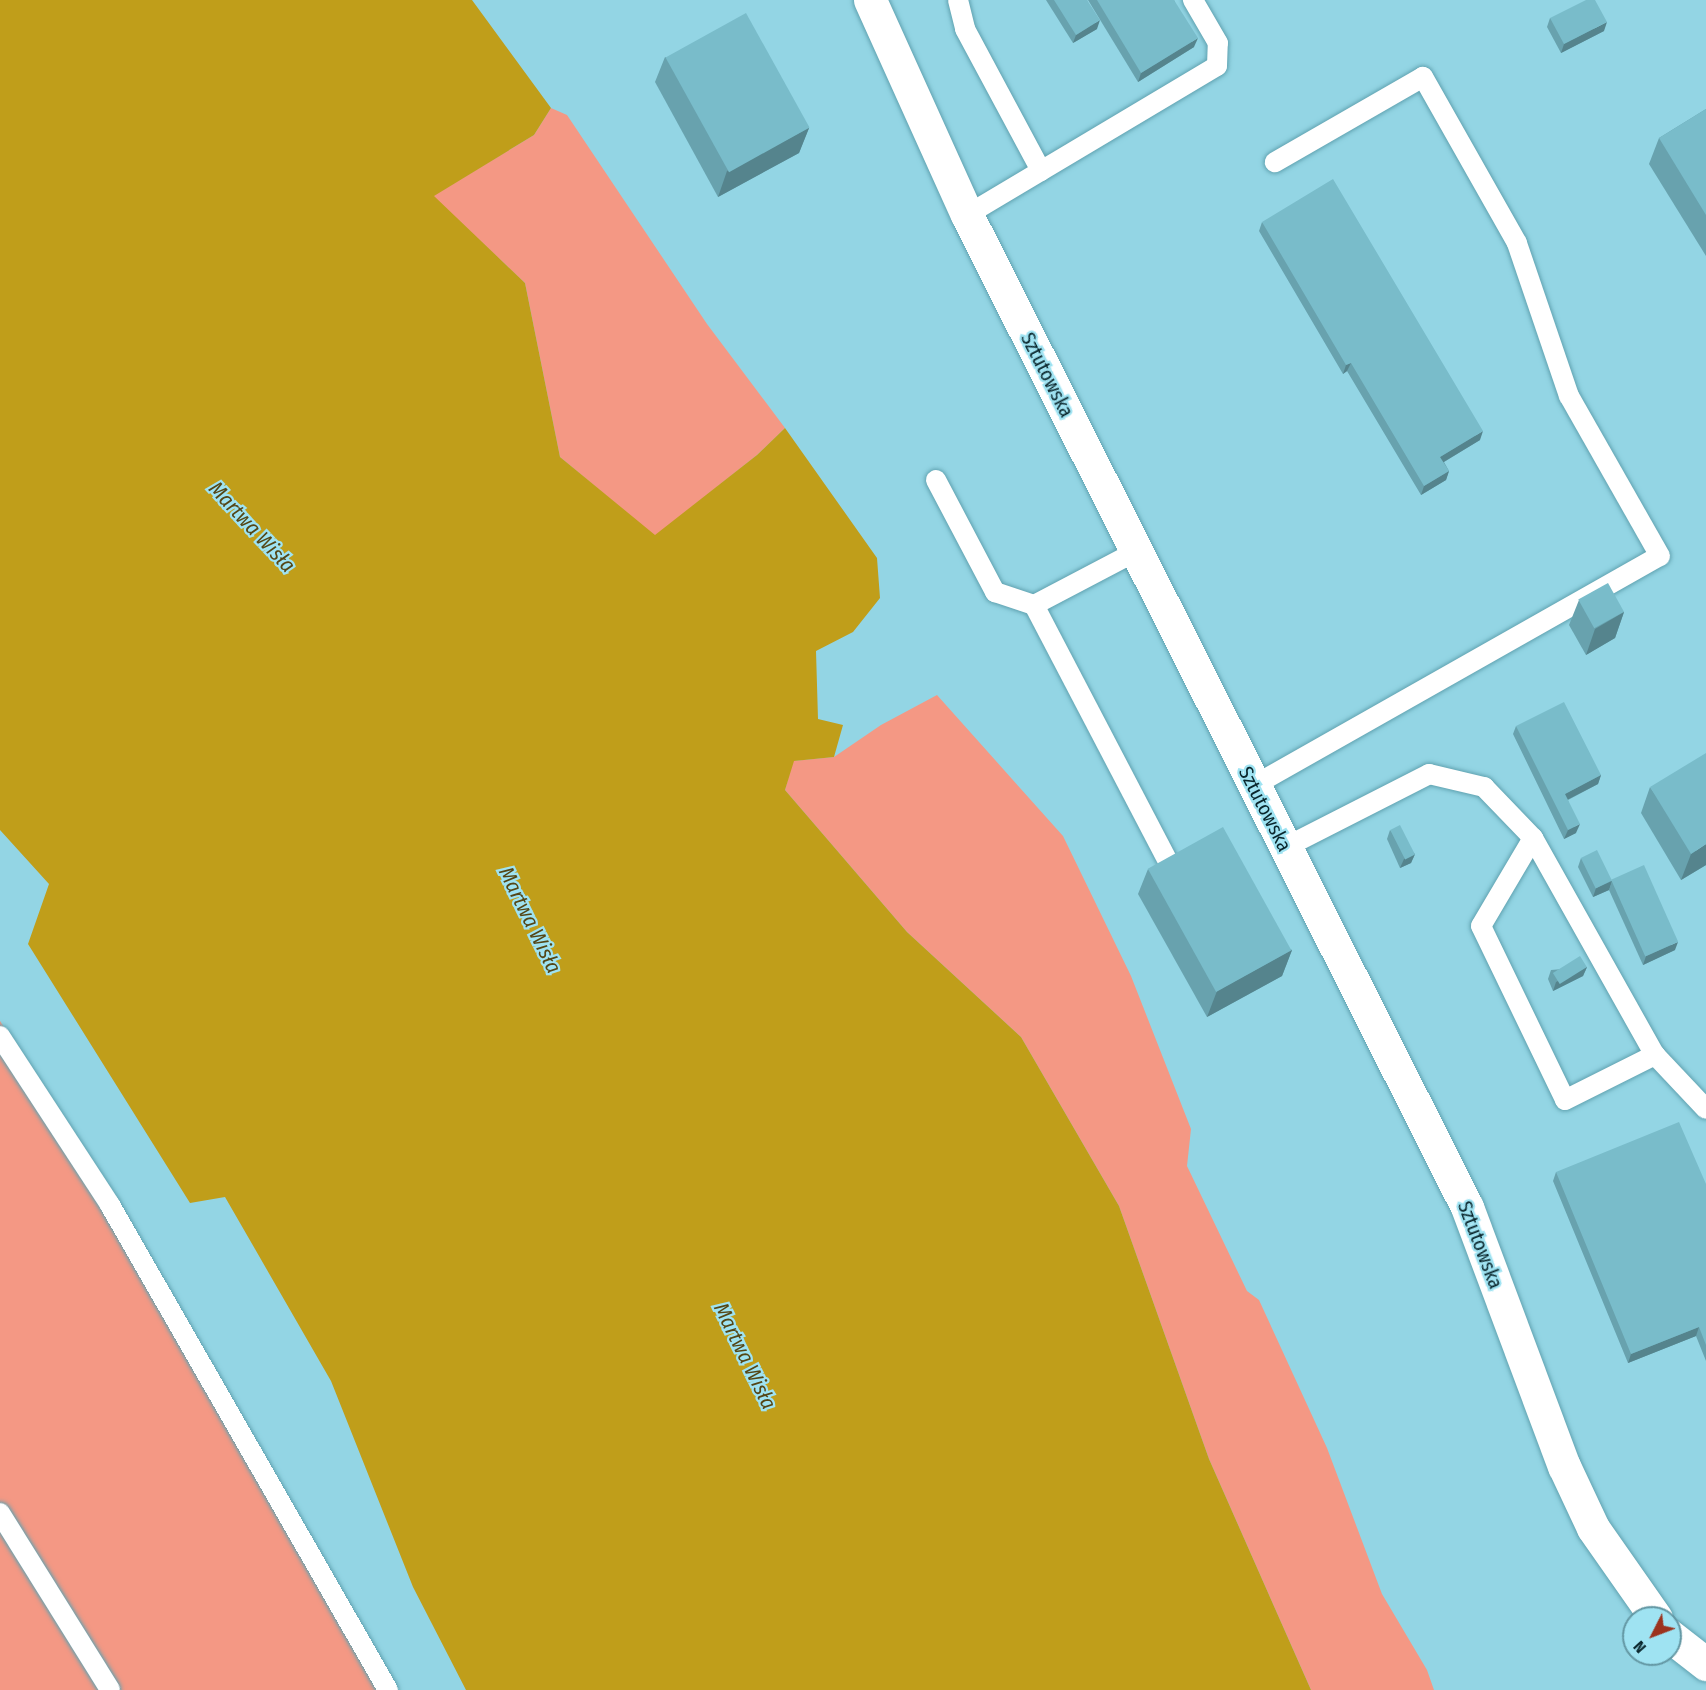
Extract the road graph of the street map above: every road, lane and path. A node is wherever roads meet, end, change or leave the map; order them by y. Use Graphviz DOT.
graph roads {
  1 [pos="870,0"];
  2 [pos="958,0"];
  3 [pos="1192,0"];
  4 [pos="1275,162"];
  5 [pos="1041,171"];
  6 [pos="967,215"];
  7 [pos="936,480"];
  8 [pos="1135,552"];
  9 [pos="1034,605"];
  10 [pos="1253,786"];
  11 [pos="1533,838"];
  12 [pos="1284,848"];
  13 [pos="1170,865"];
  14 [pos="0,1036"];
  15 [pos="1655,1055"];
  16 [pos="1706,1109"];
  17 [pos="0,1513"];
  18 [pos="1648,1606"];
  19 [pos="1682,1645"];
  20 [pos="1706,1664"];
  21 [pos="110,1690"];
  22 [pos="388,1690"];
  1 -- 6 [label="street, Sztutowska"];
  2 -- 5 [label="lane"];
  3 -- 5 [label="lane"];
  4 -- 10 [label="lane"];
  5 -- 6 [label="lane"];
  6 -- 8 [label="street, Sztutowska"];
  7 -- 9 [label="lane"];
  8 -- 9 [label="lane"];
  8 -- 10 [label="street, Sztutowska"];
  9 -- 13 [label="lane"];
  10 -- 12 [label="street, Sztutowska"];
  11 -- 12 [label="lane"];
  11 -- 15 [label="lane"];
  11 -- 15 [label="lane"];
  12 -- 18 [label="street, Sztutowska"];
  14 -- 22 [label="lane"];
  15 -- 16 [label="lane"];
  17 -- 21 [label="lane"];
  19 -- 20 [label="street"];
}
